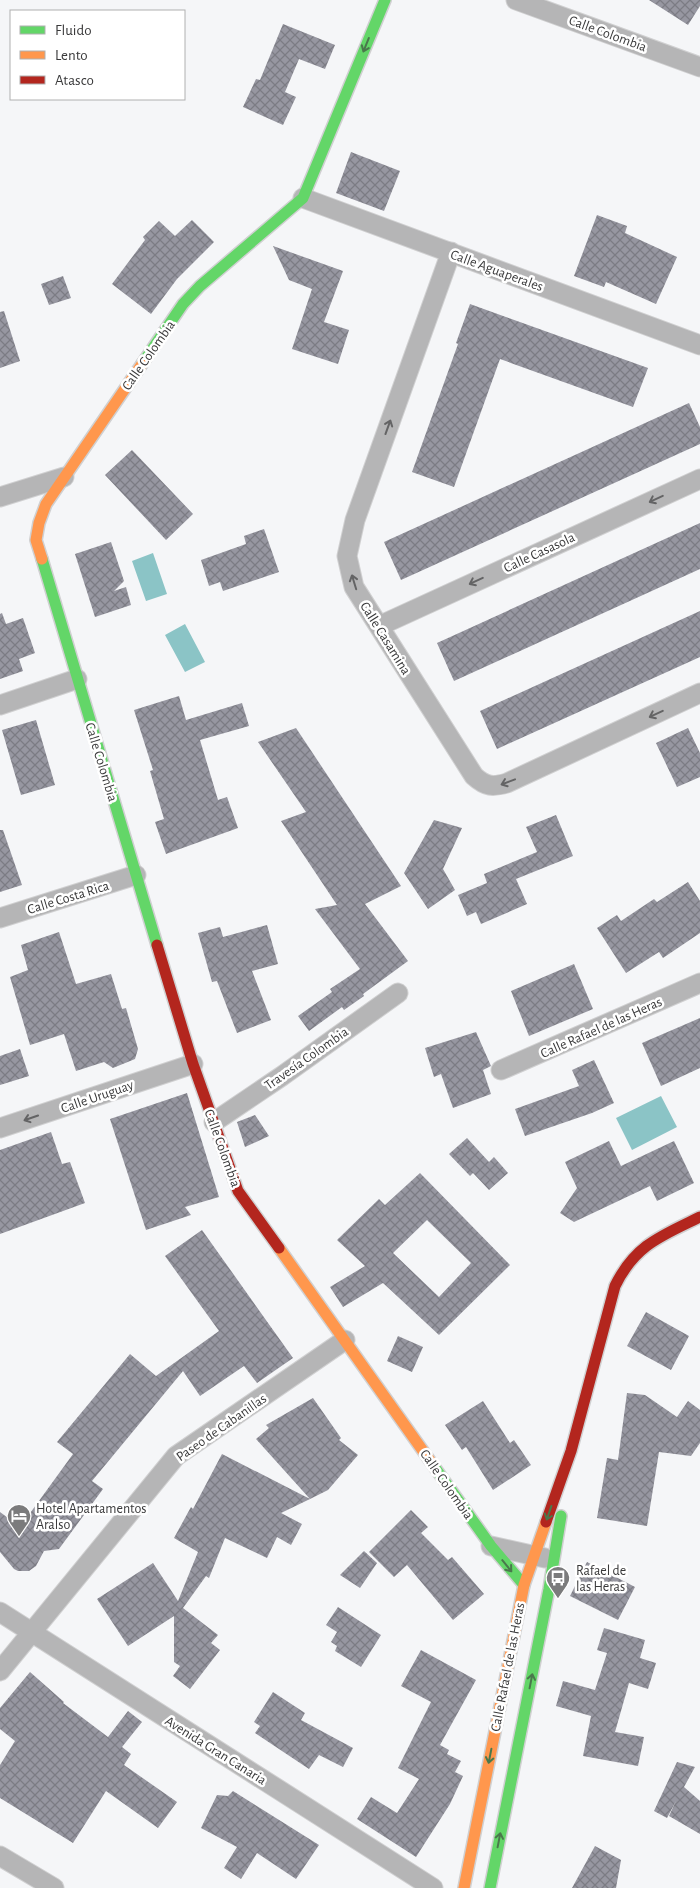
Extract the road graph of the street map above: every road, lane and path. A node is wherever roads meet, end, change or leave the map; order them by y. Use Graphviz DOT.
graph roads {
  1 [pos="384,0"];
  2 [pos="516,0"];
  3 [pos="700,67"];
  4 [pos="303,198"];
  5 [pos="451,252"];
  6 [pos="697,348"];
  7 [pos="64,477"];
  8 [pos="700,478"];
  9 [pos="0,497"];
  10 [pos="379,626"];
  11 [pos="77,679"];
  12 [pos="700,693"];
  13 [pos="0,705"];
  14 [pos="136,875"];
  15 [pos="0,918"];
  16 [pos="700,983"];
  17 [pos="398,992"];
  18 [pos="194,1064"];
  19 [pos="501,1070"];
  20 [pos="214,1122"];
  21 [pos="0,1128"];
  22 [pos="700,1217"];
  23 [pos="345,1340"];
  24 [pos="571,1451"];
  25 [pos="491,1546"];
  26 [pos="534,1555"];
  27 [pos="553,1561"];
  28 [pos="524,1585"];
  29 [pos="0,1612"];
  30 [pos="32,1633"];
  31 [pos="0,1671"];
  32 [pos="0,1856"];
  33 [pos="54,1888"];
  34 [pos="433,1888"];
  35 [pos="464,1888"];
  36 [pos="490,1888"];
  1 -- 4 [label="street, Calle Colombia, one-way"];
  2 -- 3 [label="street, Calle Colombia"];
  4 -- 5 [label="street, Calle Aguaperales"];
  4 -- 7 [label="street, Calle Colombia"];
  5 -- 6 [label="street, Calle Aguaperales"];
  10 -- 5 [label="street, Calle Casamina, one-way"];
  7 -- 9 [label="street"];
  7 -- 11 [label="street, Calle Colombia"];
  8 -- 10 [label="street, Calle Casasola, one-way"];
  12 -- 10 [label="street, Calle Casamina, one-way"];
  11 -- 13 [label="street"];
  11 -- 14 [label="street, Calle Colombia"];
  14 -- 15 [label="street, Calle Costa Rica"];
  14 -- 18 [label="street, Calle Colombia"];
  16 -- 19 [label="street, Calle Rafael de las Heras"];
  17 -- 20 [label="street, Travesía Colombia"];
  18 -- 20 [label="street, Calle Colombia"];
  18 -- 21 [label="street, Calle Uruguay, one-way"];
  20 -- 23 [label="street, Calle Colombia"];
  22 -- 24 [label="street, Calle Rafael de las Heras"];
  23 -- 25 [label="street, Calle Colombia"];
  23 -- 30 [label="street, Paseo de Cabanillas"];
  24 -- 26 [label="street, Calle Rafael de las Heras, one-way"];
  24 -- 27 [label="street, Calle Rafael de las Heras"];
  25 -- 26 [label="street"];
  25 -- 28 [label="street, Calle Colombia, one-way"];
  26 -- 27 [label="street"];
  26 -- 28 [label="street, Calle Rafael de las Heras"];
  36 -- 27 [label="street, Calle Rafael de las Heras, one-way"];
  28 -- 35 [label="street, Calle Rafael de las Heras, one-way"];
  29 -- 30 [label="street, Avenida Gran Canaria"];
  30 -- 31 [label="street, Paseo de Cabanillas"];
  30 -- 34 [label="street, Avenida Gran Canaria"];
  32 -- 33 [label="street"];
}
